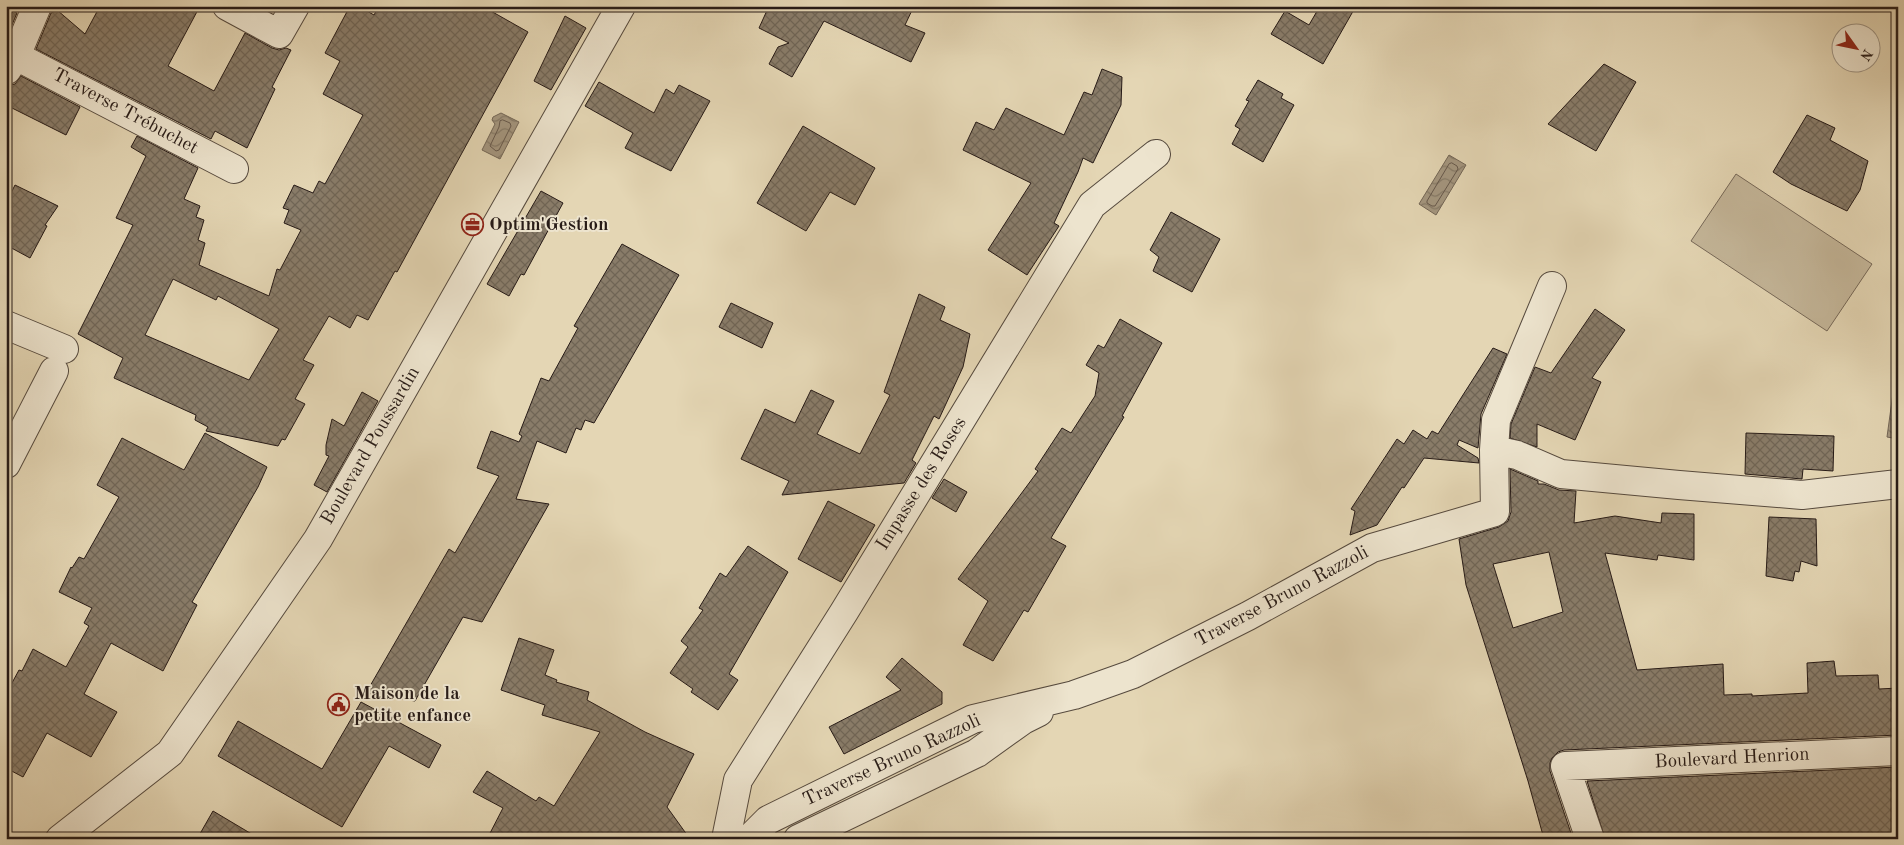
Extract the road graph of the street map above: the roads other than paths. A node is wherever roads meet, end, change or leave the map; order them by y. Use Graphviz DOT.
graph roads {
  1 [pos="37,6"];
  2 [pos="227,6"];
  3 [pos="295,6"];
  4 [pos="621,6"];
  5 [pos="11,64"];
  6 [pos="1156,154"];
  7 [pos="234,169"];
  8 [pos="1552,286"];
  9 [pos="6,325"];
  10 [pos="1494,450"];
  11 [pos="6,464"];
  12 [pos="1898,484"];
  13 [pos="1074,695"];
  14 [pos="1898,751"];
  15 [pos="60,839"];
  16 [pos="726,839"];
  17 [pos="749,839"];
  18 [pos="798,839"];
  19 [pos="1590,839"];
  1 -- 5 [label="street"];
  2 -- 3 [label="street"];
  4 -- 15 [label="street, Boulevard Poussardin"];
  5 -- 7 [label="street, Traverse Trébuchet"];
  6 -- 16 [label="street, Impasse des Roses"];
  8 -- 10 [label="street"];
  9 -- 11 [label="street"];
  10 -- 12 [label="street"];
  10 -- 13 [label="street, Traverse Bruno Razzoli"];
  13 -- 17 [label="street, Traverse Bruno Razzoli"];
  13 -- 18 [label="street, Traverse Bruno Razzoli"];
  14 -- 19 [label="street, Boulevard Henrion"];
}
